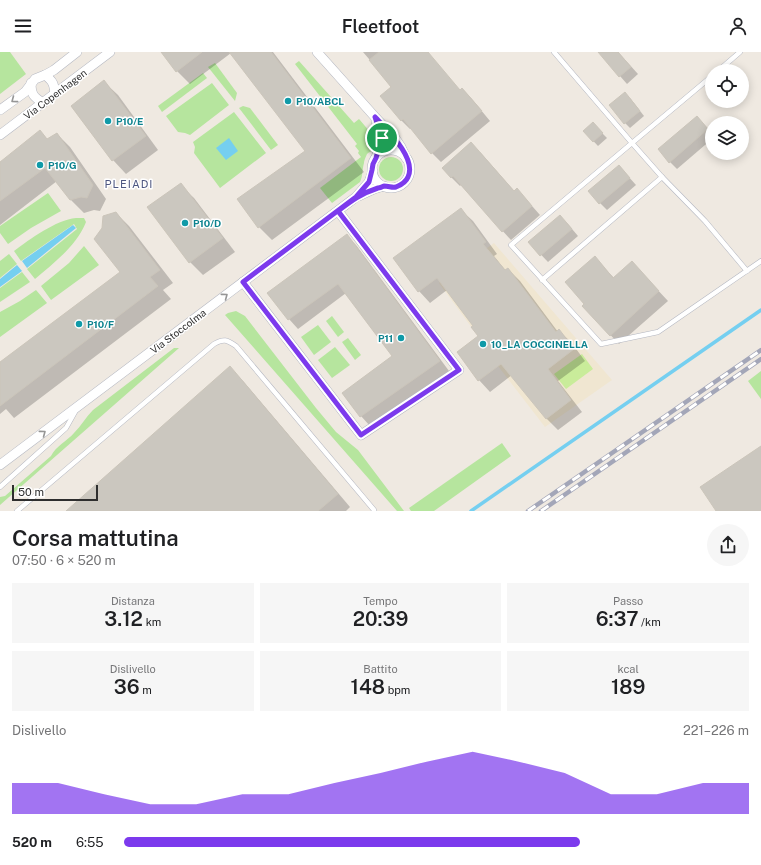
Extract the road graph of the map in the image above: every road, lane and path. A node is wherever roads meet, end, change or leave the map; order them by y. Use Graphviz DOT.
graph roads {
  1 [pos="78,52"];
  2 [pos="110,52"];
  3 [pos="317,52"];
  4 [pos="554,52"];
  5 [pos="740,52"];
  6 [pos="726,64"];
  7 [pos="44,75"];
  8 [pos="705,82"];
  9 [pos="31,84"];
  10 [pos="55,94"];
  11 [pos="43,103"];
  12 [pos="0,110"];
  13 [pos="375,117"];
  14 [pos="0,135"];
  15 [pos="632,143"];
  16 [pos="376,158"];
  17 [pos="406,158"];
  18 [pos="372,170"];
  19 [pos="662,177"];
  20 [pos="384,186"];
  21 [pos="356,197"];
  22 [pos="338,211"];
  23 [pos="761,261"];
  24 [pos="747,271"];
  25 [pos="542,280"];
  26 [pos="243,282"];
  27 [pos="78,406"];
  28 [pos="0,465"];
  29 [pos="0,487"];
  30 [pos="22,507"];
  31 [pos="17,511"];
  32 [pos="26,511"];
  33 [pos="374,511"];
  1 -- 7 [label="street, Via Copenhagen"];
  2 -- 10 [label="street, Via Copenhagen"];
  3 -- 13 [label="street"];
  4 -- 15 [label="lane"];
  5 -- 6 [label="lane"];
  7 -- 9 [label="street, Via Copenhagen"];
  7 -- 10 [label="street"];
  8 -- 15 [label="lane"];
  9 -- 11 [label="street"];
  9 -- 12 [label="street, Via Copenhagen, one-way"];
  10 -- 11 [label="street, Via Copenhagen"];
  11 -- 14 [label="street, Via Copenhagen"];
  13 -- 16 [label="street"];
  13 -- 17 [label="street"];
  15 -- 19 [label="lane"];
  15 -- 25 [label="lane"];
  16 -- 17 [label="street"];
  16 -- 18 [label="street"];
  17 -- 20 [label="street"];
  18 -- 20 [label="street"];
  18 -- 21 [label="street, Via Stoccolma"];
  19 -- 24 [label="lane"];
  19 -- 25 [label="lane"];
  20 -- 21 [label="street, Via Stoccolma"];
  21 -- 22 [label="street, Via Stoccolma"];
  22 -- 26 [label="street, Via Stoccolma"];
  22 -- 26 [label="street"];
  23 -- 24 [label="lane"];
  24 -- 25 [label="lane"];
  27 -- 26 [label="street, Via Stoccolma, one-way"];
  28 -- 27 [label="street, Via Stoccolma, one-way"];
  27 -- 29 [label="lane"];
  30 -- 31 [label="lane"];
  30 -- 32 [label="lane"];
  30 -- 33 [label="lane"];
}
